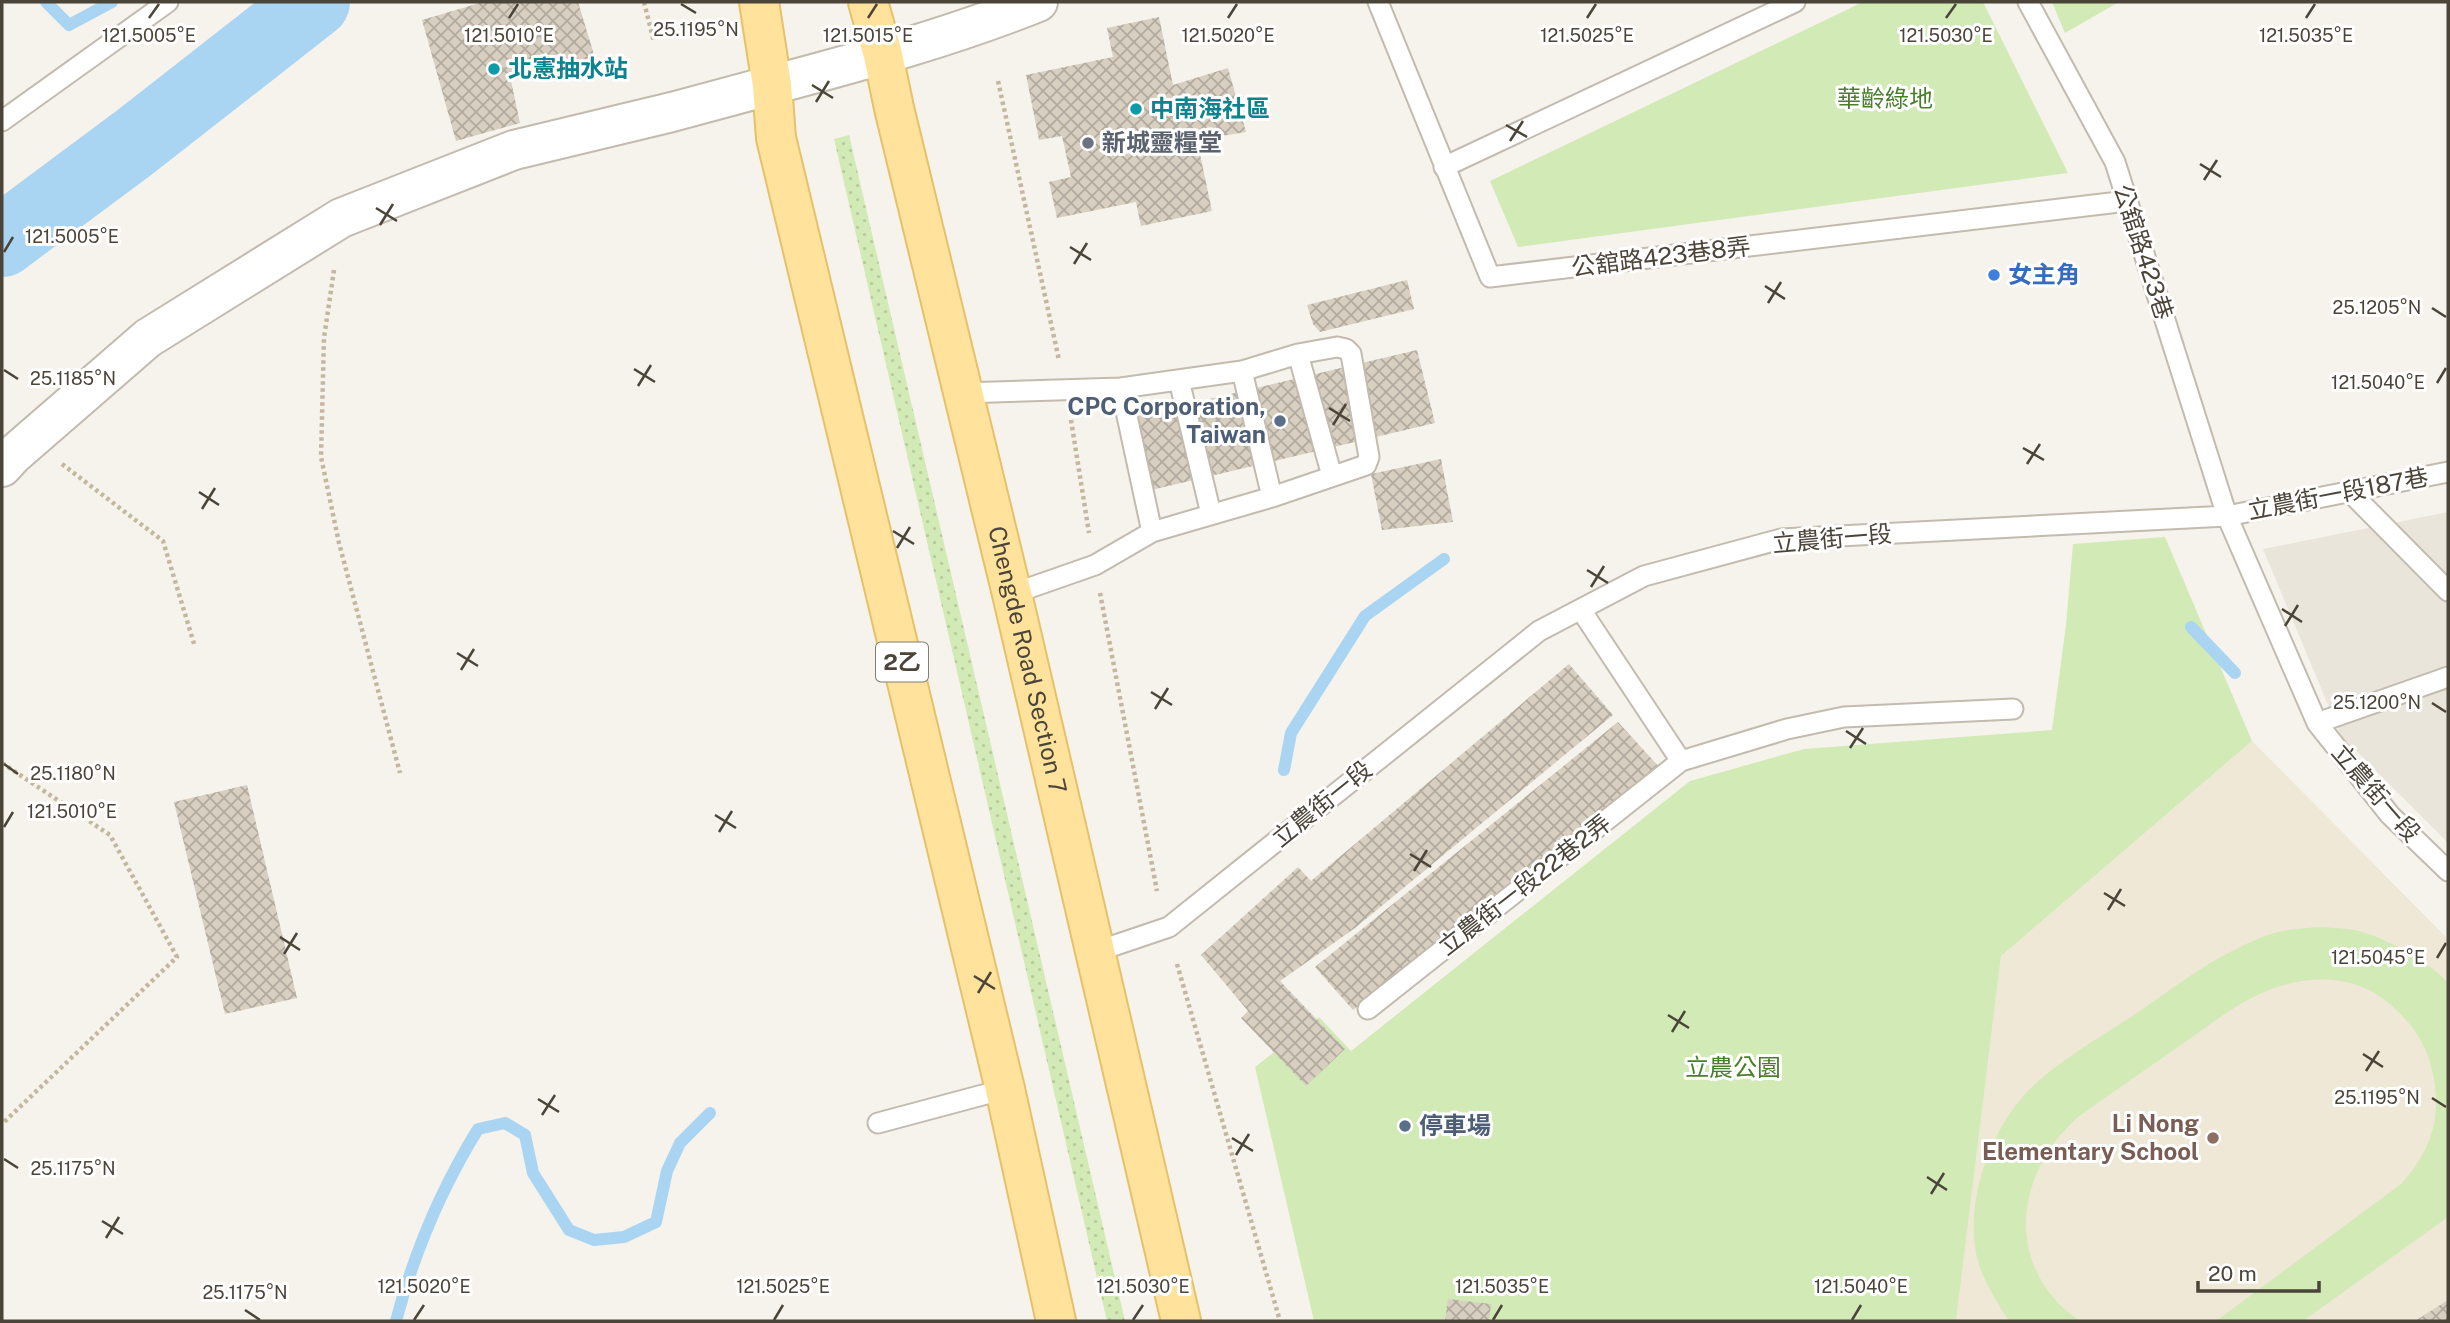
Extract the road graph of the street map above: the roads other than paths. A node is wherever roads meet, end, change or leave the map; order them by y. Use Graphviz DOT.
graph roads {
  1 [pos="168,2"];
  2 [pos="760,2"];
  3 [pos="868,2"];
  4 [pos="1038,2"];
  5 [pos="1378,2"];
  6 [pos="1795,2"];
  7 [pos="2028,2"];
  8 [pos="883,55"];
  9 [pos="772,85"];
  10 [pos="2,121"];
  11 [pos="1444,167"];
  12 [pos="2127,201"];
  13 [pos="1298,354"];
  14 [pos="1242,372"];
  15 [pos="1179,380"];
  16 [pos="1121,388"];
  17 [pos="962,393"];
  18 [pos="2,467"];
  19 [pos="2448,472"];
  20 [pos="1332,477"];
  21 [pos="2350,492"];
  22 [pos="1272,497"];
  23 [pos="1211,514"];
  24 [pos="2227,516"];
  25 [pos="1152,532"];
  26 [pos="2448,591"];
  27 [pos="1013,594"];
  28 [pos="1581,610"];
  29 [pos="2448,677"];
  30 [pos="2013,709"];
  31 [pos="2317,723"];
  32 [pos="1681,761"];
  33 [pos="2448,871"];
  34 [pos="1095,953"];
  35 [pos="1368,1009"];
  36 [pos="1005,1089"];
  37 [pos="878,1123"];
  38 [pos="1056,1321"];
  39 [pos="1181,1321"];
  1 -- 10 [label="lane"];
  2 -- 9 [label="main road, 2乙"];
  3 -- 8 [label="main road, Chengde Road Section 7"];
  4 -- 8 [label="street"];
  5 -- 11 [label="lane, 公舘路423巷8弄"];
  6 -- 11 [label="lane"];
  7 -- 12 [label="lane, 公舘路423巷"];
  8 -- 9 [label="street"];
  8 -- 17 [label="main road, Chengde Road Section 7"];
  9 -- 18 [label="street"];
  9 -- 36 [label="main road, 2乙"];
  11 -- 12 [label="lane, 公舘路423巷8弄"];
  12 -- 24 [label="lane, 公舘路423巷"];
  13 -- 14 [label="lane"];
  13 -- 20 [label="lane"];
  13 -- 20 [label="lane"];
  14 -- 15 [label="lane"];
  14 -- 22 [label="lane"];
  15 -- 16 [label="lane"];
  15 -- 23 [label="lane"];
  16 -- 17 [label="lane"];
  16 -- 25 [label="lane"];
  17 -- 27 [label="main road, Chengde Road Section 7"];
  19 -- 21 [label="lane, 立農街一段187巷"];
  20 -- 22 [label="lane"];
  21 -- 24 [label="lane, 立農街一段187巷"];
  21 -- 26 [label="lane"];
  22 -- 23 [label="lane"];
  23 -- 25 [label="lane"];
  24 -- 28 [label="lane, 立農街一段"];
  24 -- 31 [label="lane, 立農街一段"];
  25 -- 27 [label="lane"];
  27 -- 34 [label="main road, Chengde Road Section 7"];
  28 -- 32 [label="lane"];
  28 -- 34 [label="lane, 立農街一段"];
  29 -- 31 [label="lane"];
  30 -- 32 [label="lane"];
  31 -- 33 [label="lane, 立農街一段"];
  32 -- 35 [label="lane, 立農街一段22巷2弄"];
  34 -- 39 [label="main road, Chengde Road Section 7"];
  36 -- 37 [label="lane"];
  36 -- 38 [label="main road, 2乙"];
}
